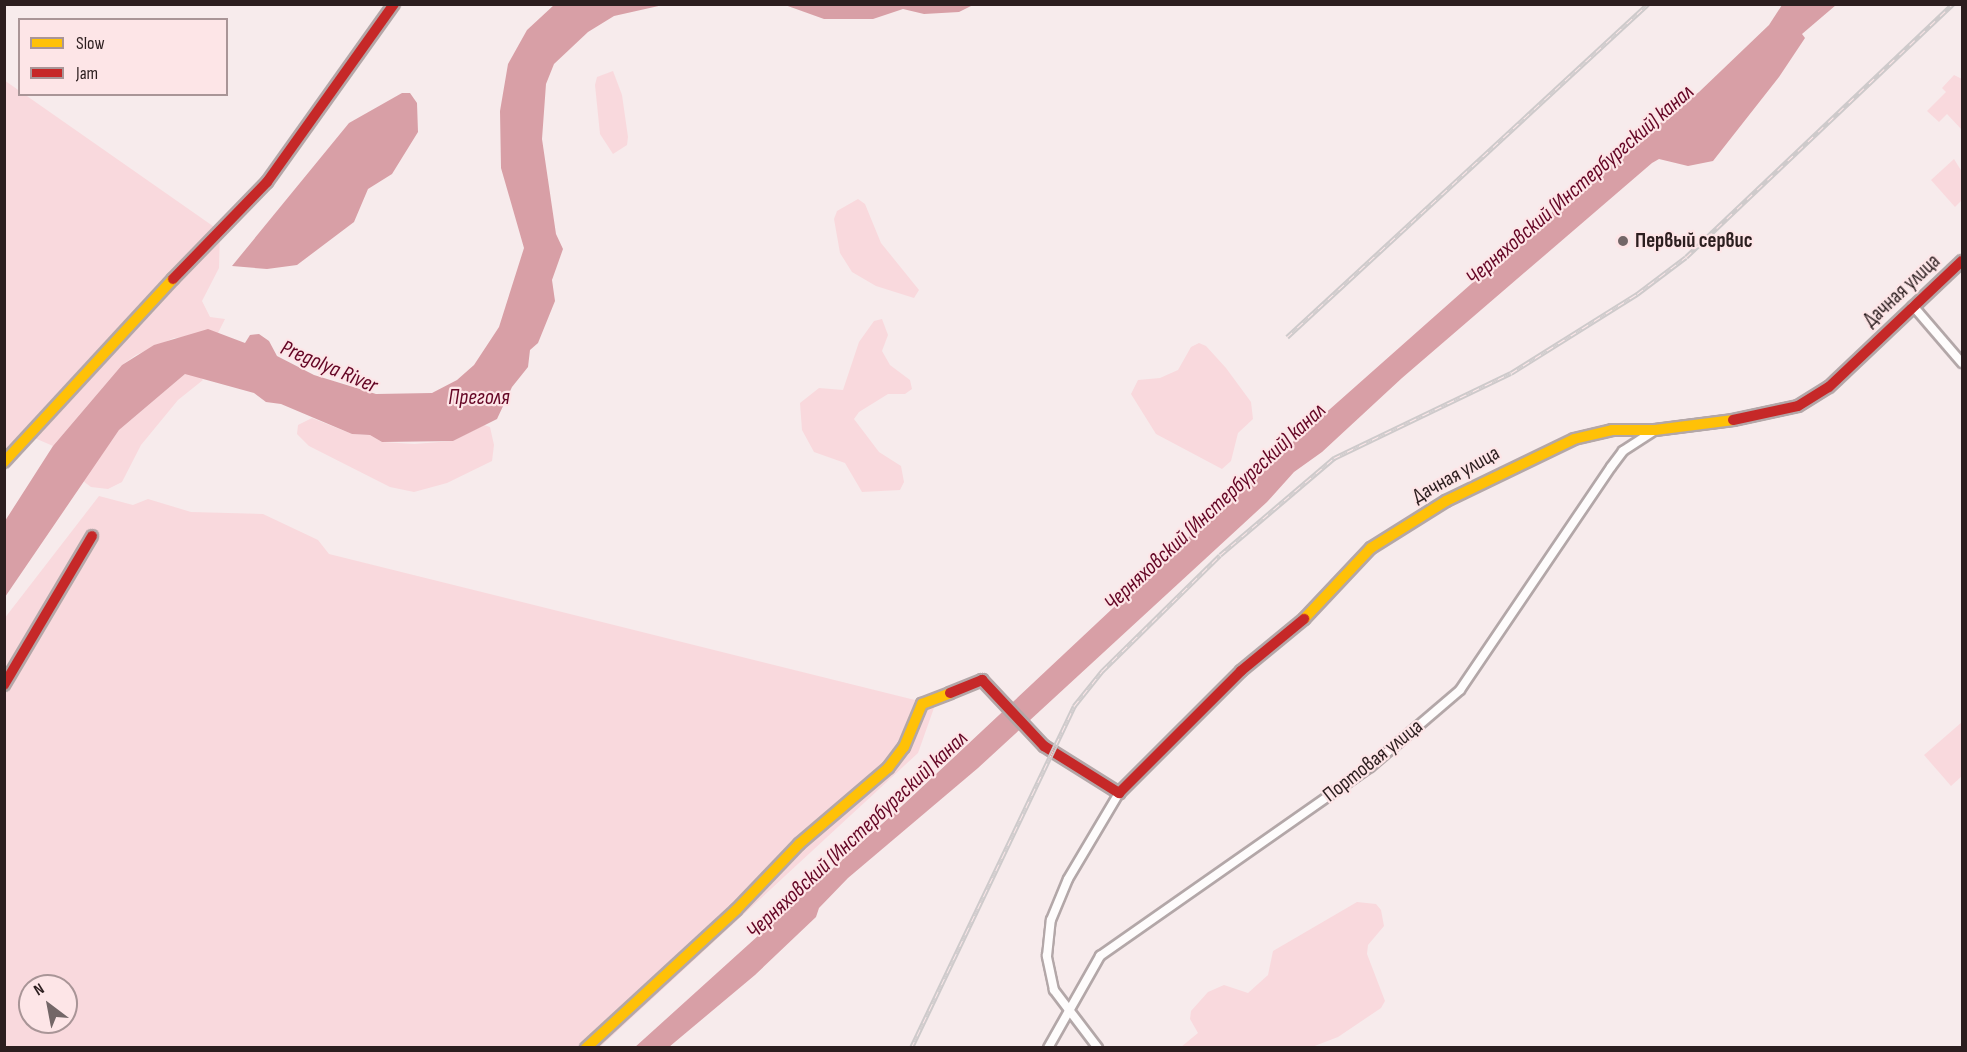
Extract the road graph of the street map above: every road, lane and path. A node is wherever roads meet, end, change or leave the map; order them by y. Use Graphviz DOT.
graph roads {
  1 [pos="394,4"];
  2 [pos="1962,261"];
  3 [pos="1913,306"];
  4 [pos="1962,363"];
  5 [pos="1655,430"];
  6 [pos="4,462"];
  7 [pos="92,536"];
  8 [pos="4,685"];
  9 [pos="1119,793"];
  10 [pos="1070,1013"];
  11 [pos="586,1047"];
  12 [pos="1048,1047"];
  13 [pos="1098,1047"];
  1 -- 6 [label="street"];
  2 -- 3 [label="street, Дачная улица"];
  3 -- 4 [label="street"];
  3 -- 5 [label="street, Дачная улица"];
  5 -- 9 [label="street, Дачная улица"];
  5 -- 10 [label="street, Портовая улица"];
  7 -- 8 [label="street"];
  9 -- 10 [label="street"];
  9 -- 11 [label="street"];
  10 -- 12 [label="street, Портовая улица"];
  10 -- 13 [label="street"];
}
